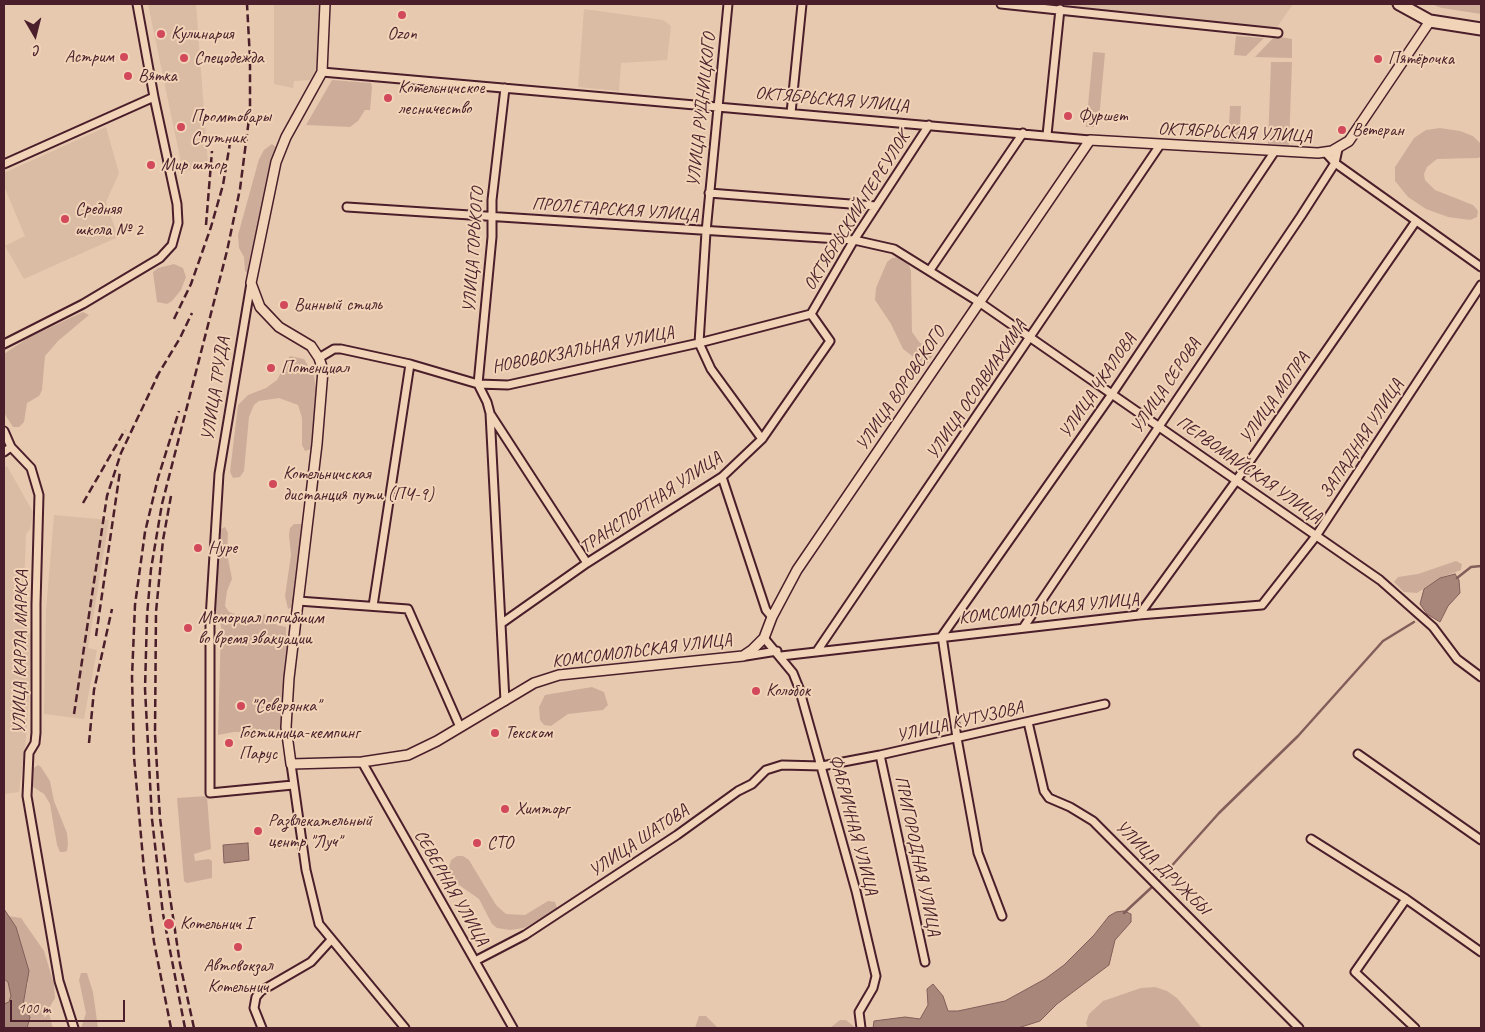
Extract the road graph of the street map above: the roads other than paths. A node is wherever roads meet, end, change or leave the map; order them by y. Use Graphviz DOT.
graph roads {
  1 [pos="137,4"];
  2 [pos="325,4"];
  3 [pos="728,4"];
  4 [pos="802,4"];
  5 [pos="1001,4"];
  6 [pos="1399,4"];
  7 [pos="1060,9"];
  8 [pos="1430,21"];
  9 [pos="1481,29"];
  10 [pos="1278,33"];
  11 [pos="322,72"];
  12 [pos="505,88"];
  13 [pos="154,97"];
  14 [pos="717,106"];
  15 [pos="791,113"];
  16 [pos="928,125"];
  17 [pos="1023,133"];
  18 [pos="1048,135"];
  19 [pos="1090,140"];
  20 [pos="1160,145"];
  21 [pos="1338,149"];
  22 [pos="1276,151"];
  23 [pos="1326,153"];
  24 [pos="1335,163"];
  25 [pos="4,164"];
  26 [pos="709,193"];
  27 [pos="346,206"];
  28 [pos="876,206"];
  29 [pos="491,215"];
  30 [pos="1416,221"];
  31 [pos="706,232"];
  32 [pos="854,240"];
  33 [pos="882,245"];
  34 [pos="1479,264"];
  35 [pos="930,270"];
  36 [pos="251,283"];
  37 [pos="1481,285"];
  38 [pos="979,302"];
  39 [pos="811,314"];
  40 [pos="1030,338"];
  41 [pos="699,343"];
  42 [pos="4,344"];
  43 [pos="319,358"];
  44 [pos="410,364"];
  45 [pos="478,384"];
  46 [pos="1112,394"];
  47 [pos="490,413"];
  48 [pos="1158,425"];
  49 [pos="4,431"];
  50 [pos="762,439"];
  51 [pos="11,447"];
  52 [pos="4,452"];
  53 [pos="722,476"];
  54 [pos="1236,481"];
  55 [pos="1316,536"];
  56 [pos="587,563"];
  57 [pos="298,601"];
  58 [pos="1262,605"];
  59 [pos="373,606"];
  60 [pos="1139,615"];
  61 [pos="772,617"];
  62 [pos="502,623"];
  63 [pos="1023,628"];
  64 [pos="942,636"];
  65 [pos="764,638"];
  66 [pos="817,651"];
  67 [pos="779,654"];
  68 [pos="743,656"];
  69 [pos="1481,677"];
  70 [pos="505,701"];
  71 [pos="1105,704"];
  72 [pos="1028,722"];
  73 [pos="460,727"];
  74 [pos="957,738"];
  75 [pos="1358,754"];
  76 [pos="880,755"];
  77 [pos="362,762"];
  78 [pos="291,764"];
  79 [pos="822,766"];
  80 [pos="293,785"];
  81 [pos="1311,839"];
  82 [pos="1481,840"];
  83 [pos="1406,899"];
  84 [pos="1002,916"];
  85 [pos="331,940"];
  86 [pos="1481,952"];
  87 [pos="475,961"];
  88 [pos="924,962"];
  89 [pos="74,1028"];
  90 [pos="262,1028"];
  91 [pos="405,1028"];
  92 [pos="513,1028"];
  93 [pos="861,1028"];
  94 [pos="1299,1028"];
  95 [pos="1415,1028"];
  1 -- 13 [label="street"];
  2 -- 11 [label="street, УЛИЦА ТРУДА"];
  3 -- 14 [label="street, УЛИЦА РУДНИЦКОГО"];
  4 -- 15 [label="street"];
  5 -- 7 [label="street"];
  6 -- 8 [label="main road"];
  7 -- 10 [label="street"];
  7 -- 18 [label="street"];
  8 -- 9 [label="main road"];
  8 -- 21 [label="street"];
  11 -- 12 [label="street, ОКТЯБРЬСКАЯ УЛИЦА"];
  11 -- 36 [label="street, УЛИЦА ТРУДА"];
  12 -- 14 [label="street, ОКТЯБРЬСКАЯ УЛИЦА"];
  12 -- 29 [label="street, УЛИЦА ГОРЬКОГО"];
  13 -- 25 [label="street"];
  13 -- 42 [label="street"];
  14 -- 15 [label="street, ОКТЯБРЬСКАЯ УЛИЦА"];
  14 -- 26 [label="street, УЛИЦА РУДНИЦКОГО"];
  15 -- 16 [label="street, ОКТЯБРЬСКАЯ УЛИЦА"];
  16 -- 17 [label="street, ОКТЯБРЬСКАЯ УЛИЦА"];
  16 -- 28 [label="street, ОКТЯБРЬСКИЙ ПЕРЕУЛОК"];
  17 -- 18 [label="street, ОКТЯБРЬСКАЯ УЛИЦА"];
  17 -- 35 [label="street"];
  18 -- 19 [label="street, ОКТЯБРЬСКАЯ УЛИЦА"];
  19 -- 20 [label="street, ОКТЯБРЬСКАЯ УЛИЦА"];
  19 -- 38 [label="street, УЛИЦА ВОРОВСКОГО"];
  20 -- 22 [label="street, ОКТЯБРЬСКАЯ УЛИЦА"];
  20 -- 40 [label="street, УЛИЦА ОСОАВИАХИМА"];
  21 -- 23 [label="street, ОКТЯБРЬСКАЯ УЛИЦА"];
  21 -- 24 [label="street"];
  22 -- 23 [label="street, ОКТЯБРЬСКАЯ УЛИЦА"];
  22 -- 46 [label="street, УЛИЦА ЧКАЛОВА"];
  23 -- 24 [label="street"];
  24 -- 30 [label="street"];
  24 -- 48 [label="street, УЛИЦА СЕРОВА"];
  26 -- 28 [label="street"];
  26 -- 31 [label="street, УЛИЦА РУДНИЦКОГО"];
  27 -- 29 [label="street, ПРОЛЕТАРСКАЯ УЛИЦА"];
  28 -- 32 [label="street, ОКТЯБРЬСКИЙ ПЕРЕУЛОК"];
  29 -- 31 [label="street, ПРОЛЕТАРСКАЯ УЛИЦА"];
  29 -- 45 [label="street, УЛИЦА ГОРЬКОГО"];
  30 -- 34 [label="street"];
  30 -- 54 [label="street, УЛИЦА МОПРА"];
  31 -- 32 [label="street, ПРОЛЕТАРСКАЯ УЛИЦА"];
  31 -- 41 [label="street, УЛИЦА РУДНИЦКОГО"];
  32 -- 33 [label="street, ПРОЛЕТАРСКАЯ УЛИЦА"];
  32 -- 39 [label="street, ОКТЯБРЬСКИЙ ПЕРЕУЛОК"];
  33 -- 35 [label="street, ПЕРВОМАЙСКАЯ УЛИЦА"];
  35 -- 38 [label="street, ПЕРВОМАЙСКАЯ УЛИЦА"];
  36 -- 43 [label="street"];
  36 -- 80 [label="street, УЛИЦА ТРУДА"];
  37 -- 55 [label="street, ЗАПАДНАЯ УЛИЦА"];
  38 -- 40 [label="street, ПЕРВОМАЙСКАЯ УЛИЦА"];
  38 -- 61 [label="street, УЛИЦА ВОРОВСКОГО"];
  39 -- 41 [label="street, НОВОВОКЗАЛЬНАЯ УЛИЦА"];
  39 -- 50 [label="street, ТРАНСПОРТНАЯ УЛИЦА"];
  40 -- 46 [label="street, ПЕРВОМАЙСКАЯ УЛИЦА"];
  40 -- 66 [label="street, УЛИЦА ОСОАВИАХИМА"];
  41 -- 45 [label="street, НОВОВОКЗАЛЬНАЯ УЛИЦА"];
  41 -- 50 [label="street, УЛИЦА РУДНИЦКОГО"];
  43 -- 44 [label="street, НОВОВОКЗАЛЬНАЯ УЛИЦА"];
  43 -- 57 [label="street"];
  44 -- 45 [label="street, НОВОВОКЗАЛЬНАЯ УЛИЦА"];
  44 -- 59 [label="street"];
  45 -- 47 [label="street, УЛИЦА ГОРЬКОГО"];
  46 -- 48 [label="street, ПЕРВОМАЙСКАЯ УЛИЦА"];
  46 -- 64 [label="street, УЛИЦА ЧКАЛОВА"];
  47 -- 56 [label="street, УЛИЦА ГОРЬКОГО"];
  47 -- 62 [label="street, УЛИЦА ГОРЬКОГО"];
  48 -- 54 [label="street, ПЕРВОМАЙСКАЯ УЛИЦА"];
  48 -- 63 [label="street, УЛИЦА СЕРОВА"];
  49 -- 51 [label="street, УЛИЦА КАРЛА МАРКСА"];
  50 -- 53 [label="street, ТРАНСПОРТНАЯ УЛИЦА"];
  51 -- 52 [label="street"];
  51 -- 89 [label="street, УЛИЦА КАРЛА МАРКСА"];
  53 -- 56 [label="street, ТРАНСПОРТНАЯ УЛИЦА"];
  53 -- 61 [label="street"];
  54 -- 55 [label="street, ПЕРВОМАЙСКАЯ УЛИЦА"];
  54 -- 60 [label="street, УЛИЦА МОПРА"];
  55 -- 58 [label="street, ЗАПАДНАЯ УЛИЦА"];
  55 -- 69 [label="street, ПЕРВОМАЙСКАЯ УЛИЦА"];
  56 -- 62 [label="street, ТРАНСПОРТНАЯ УЛИЦА"];
  57 -- 59 [label="street"];
  57 -- 78 [label="street"];
  58 -- 60 [label="street, КОМСОМОЛЬСКАЯ УЛИЦА"];
  59 -- 73 [label="street"];
  60 -- 63 [label="street, КОМСОМОЛЬСКАЯ УЛИЦА"];
  61 -- 65 [label="street, УЛИЦА ВОРОВСКОГО"];
  62 -- 70 [label="street, УЛИЦА ГОРЬКОГО"];
  63 -- 64 [label="street, КОМСОМОЛЬСКАЯ УЛИЦА"];
  64 -- 66 [label="street, КОМСОМОЛЬСКАЯ УЛИЦА"];
  64 -- 74 [label="street"];
  65 -- 67 [label="street, ФАБРИЧНАЯ УЛИЦА"];
  65 -- 68 [label="street, УЛИЦА ВОРОВСКОГО"];
  66 -- 67 [label="street, КОМСОМОЛЬСКАЯ УЛИЦА"];
  67 -- 68 [label="street, КОМСОМОЛЬСКАЯ УЛИЦА"];
  67 -- 79 [label="street, ФАБРИЧНАЯ УЛИЦА"];
  68 -- 70 [label="street, КОМСОМОЛЬСКАЯ УЛИЦА"];
  70 -- 73 [label="street, КОМСОМОЛЬСКАЯ УЛИЦА"];
  71 -- 72 [label="street, УЛИЦА КУТУЗОВА"];
  72 -- 74 [label="street, УЛИЦА КУТУЗОВА"];
  72 -- 94 [label="street, УЛИЦА ДРУЖБЫ"];
  73 -- 77 [label="street, КОМСОМОЛЬСКАЯ УЛИЦА"];
  74 -- 76 [label="street, УЛИЦА КУТУЗОВА"];
  74 -- 84 [label="street"];
  75 -- 82 [label="street"];
  76 -- 79 [label="street, УЛИЦА КУТУЗОВА"];
  76 -- 88 [label="street, ПРИГОРОДНАЯ УЛИЦА"];
  77 -- 78 [label="street, КОМСОМОЛЬСКАЯ УЛИЦА"];
  77 -- 87 [label="street, СЕВЕРНАЯ УЛИЦА"];
  78 -- 80 [label="street"];
  79 -- 87 [label="street, УЛИЦА ШАТОВА"];
  79 -- 93 [label="street, ФАБРИЧНАЯ УЛИЦА"];
  80 -- 85 [label="street"];
  81 -- 83 [label="street"];
  83 -- 86 [label="street"];
  83 -- 95 [label="street"];
  85 -- 90 [label="street"];
  85 -- 91 [label="street"];
  87 -- 92 [label="street, СЕВЕРНАЯ УЛИЦА"];
}
